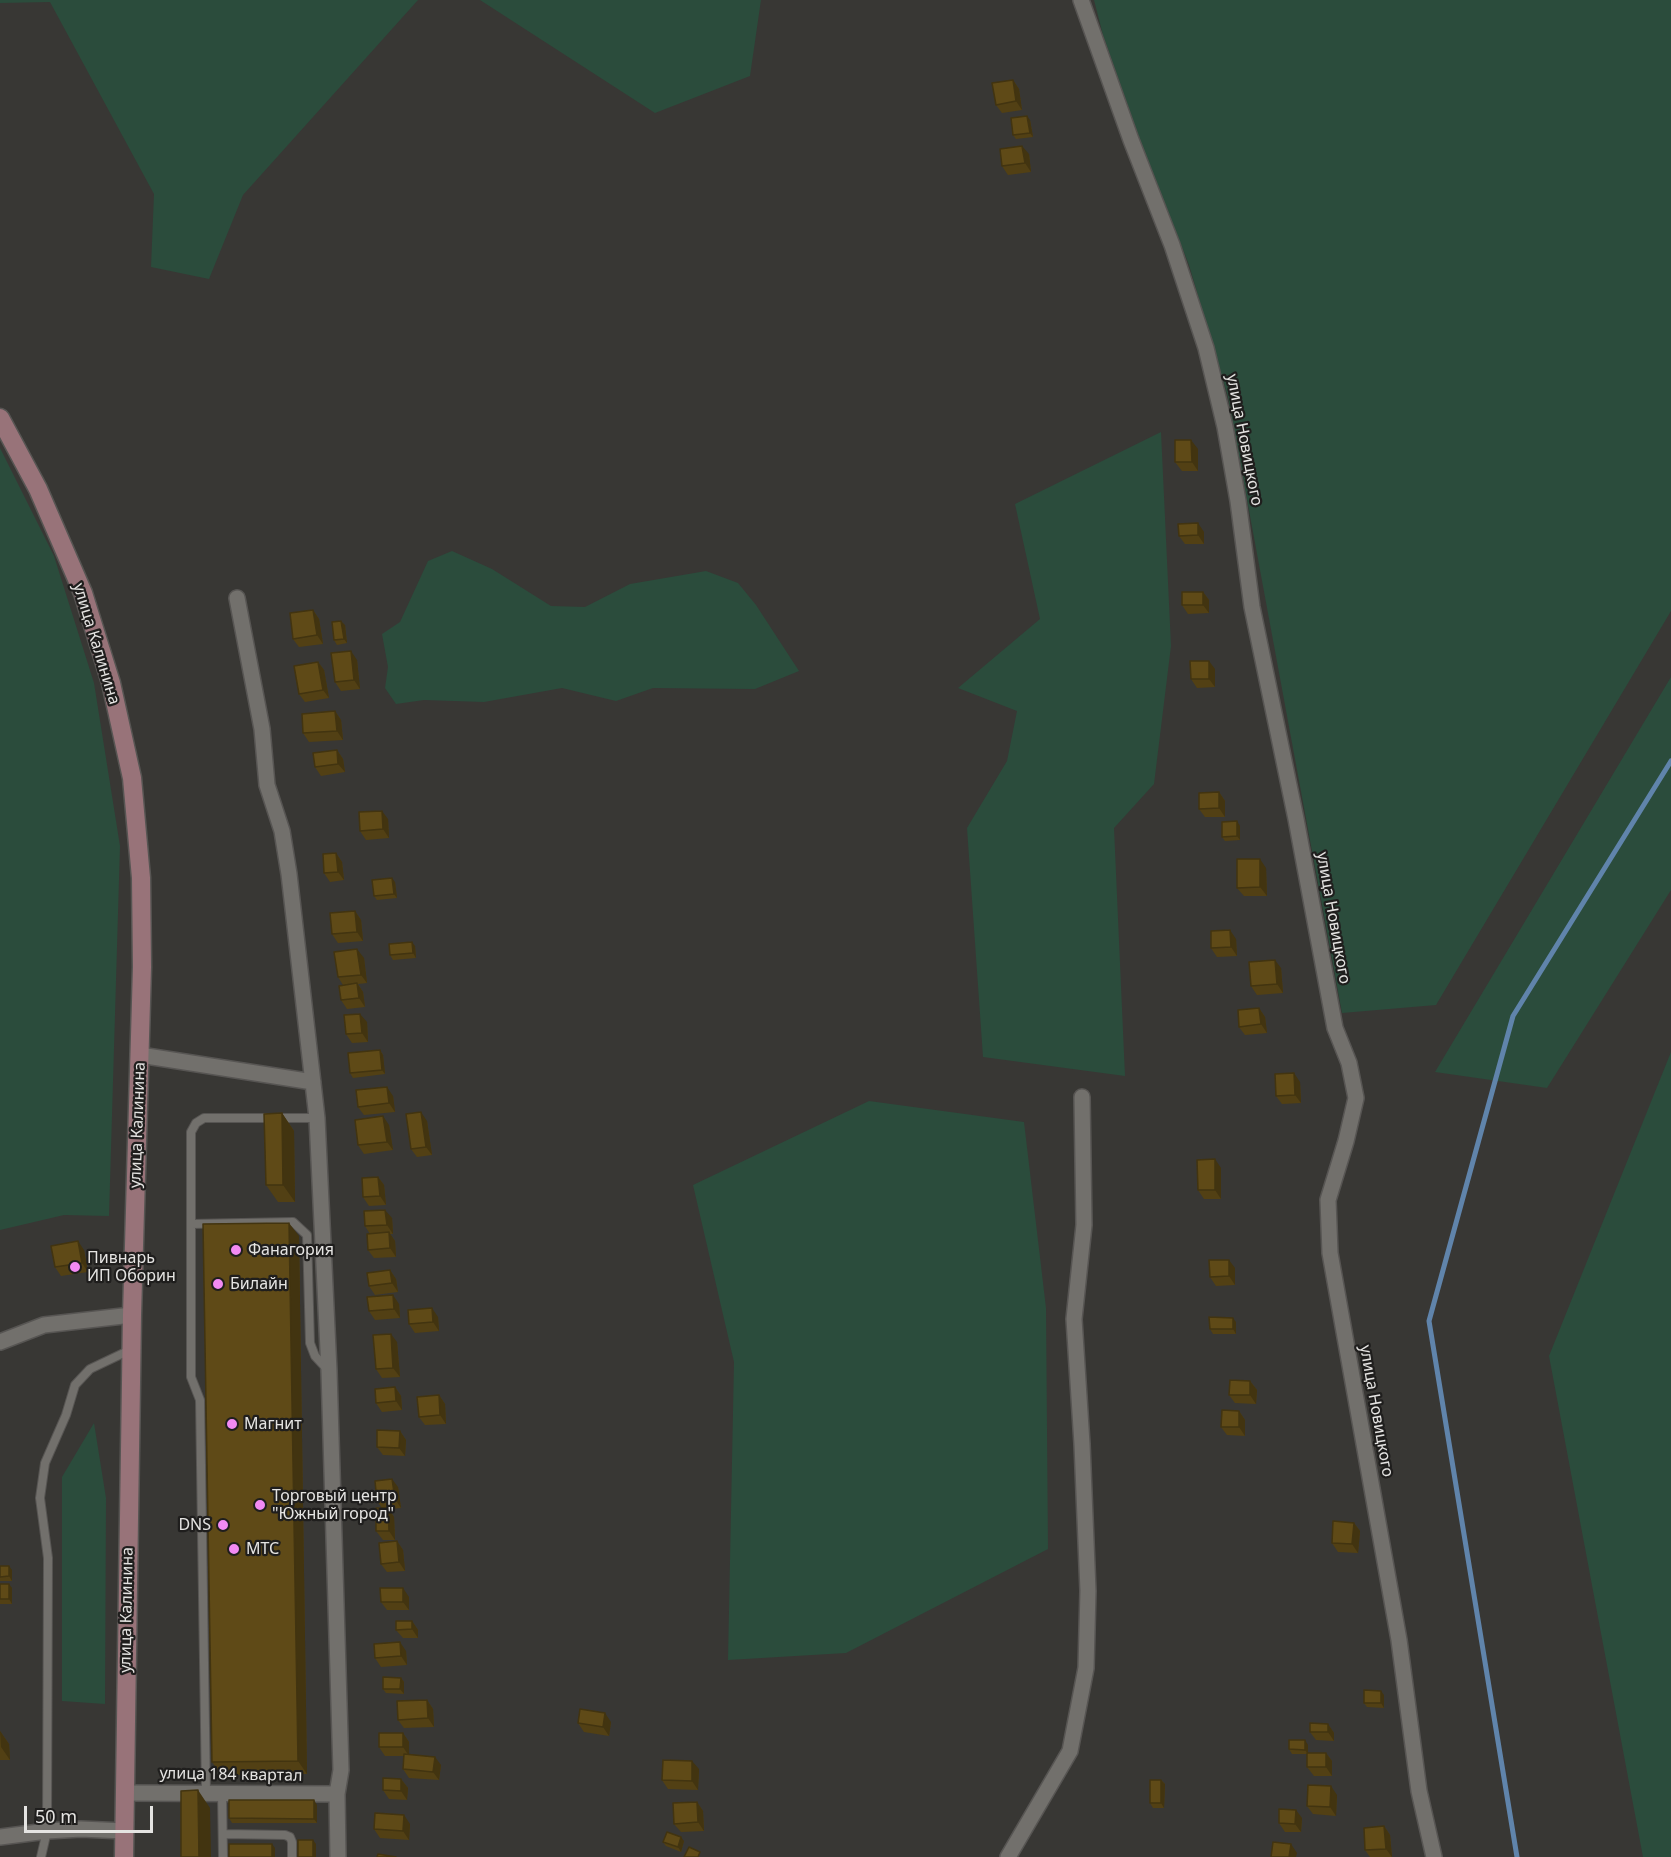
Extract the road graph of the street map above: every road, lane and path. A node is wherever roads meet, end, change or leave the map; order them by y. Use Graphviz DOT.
graph roads {
  1 [pos="1081,0"];
  2 [pos="0,418"];
  3 [pos="237,598"];
  4 [pos="140,1055"];
  5 [pos="313,1082"];
  6 [pos="1082,1097"];
  7 [pos="317,1118"];
  8 [pos="191,1224"];
  9 [pos="132,1315"];
  10 [pos="0,1342"];
  11 [pos="132,1349"];
  12 [pos="329,1371"];
  13 [pos="124,1792"];
  14 [pos="206,1793"];
  15 [pos="222,1793"];
  16 [pos="337,1794"];
  17 [pos="47,1831"];
  18 [pos="124,1831"];
  19 [pos="222,1834"];
  20 [pos="0,1837"];
  21 [pos="41,1857"];
  22 [pos="124,1857"];
  23 [pos="223,1857"];
  24 [pos="292,1857"];
  25 [pos="338,1857"];
  26 [pos="1008,1857"];
  27 [pos="1434,1857"];
  1 -- 27 [label="street, улица Новицкого"];
  2 -- 4 [label="main road, улица Калинина"];
  3 -- 5 [label="street"];
  4 -- 5 [label="street"];
  4 -- 9 [label="main road, улица Калинина"];
  5 -- 7 [label="street"];
  6 -- 26 [label="street"];
  7 -- 8 [label="lane"];
  7 -- 12 [label="street"];
  8 -- 12 [label="lane"];
  8 -- 14 [label="lane"];
  9 -- 10 [label="street"];
  9 -- 11 [label="main road, улица Калинина"];
  11 -- 13 [label="main road, улица Калинина"];
  11 -- 17 [label="lane"];
  12 -- 16 [label="street"];
  13 -- 14 [label="street, улица 184 квартал"];
  13 -- 18 [label="main road, улица Калинина"];
  14 -- 15 [label="street, улица 184 квартал"];
  15 -- 16 [label="street, улица 184 квартал"];
  15 -- 19 [label="lane"];
  16 -- 25 [label="street"];
  17 -- 18 [label="street"];
  17 -- 20 [label="street"];
  17 -- 21 [label="lane"];
  18 -- 22 [label="main road, улица Калинина"];
  19 -- 23 [label="lane"];
  19 -- 24 [label="lane"];
}
